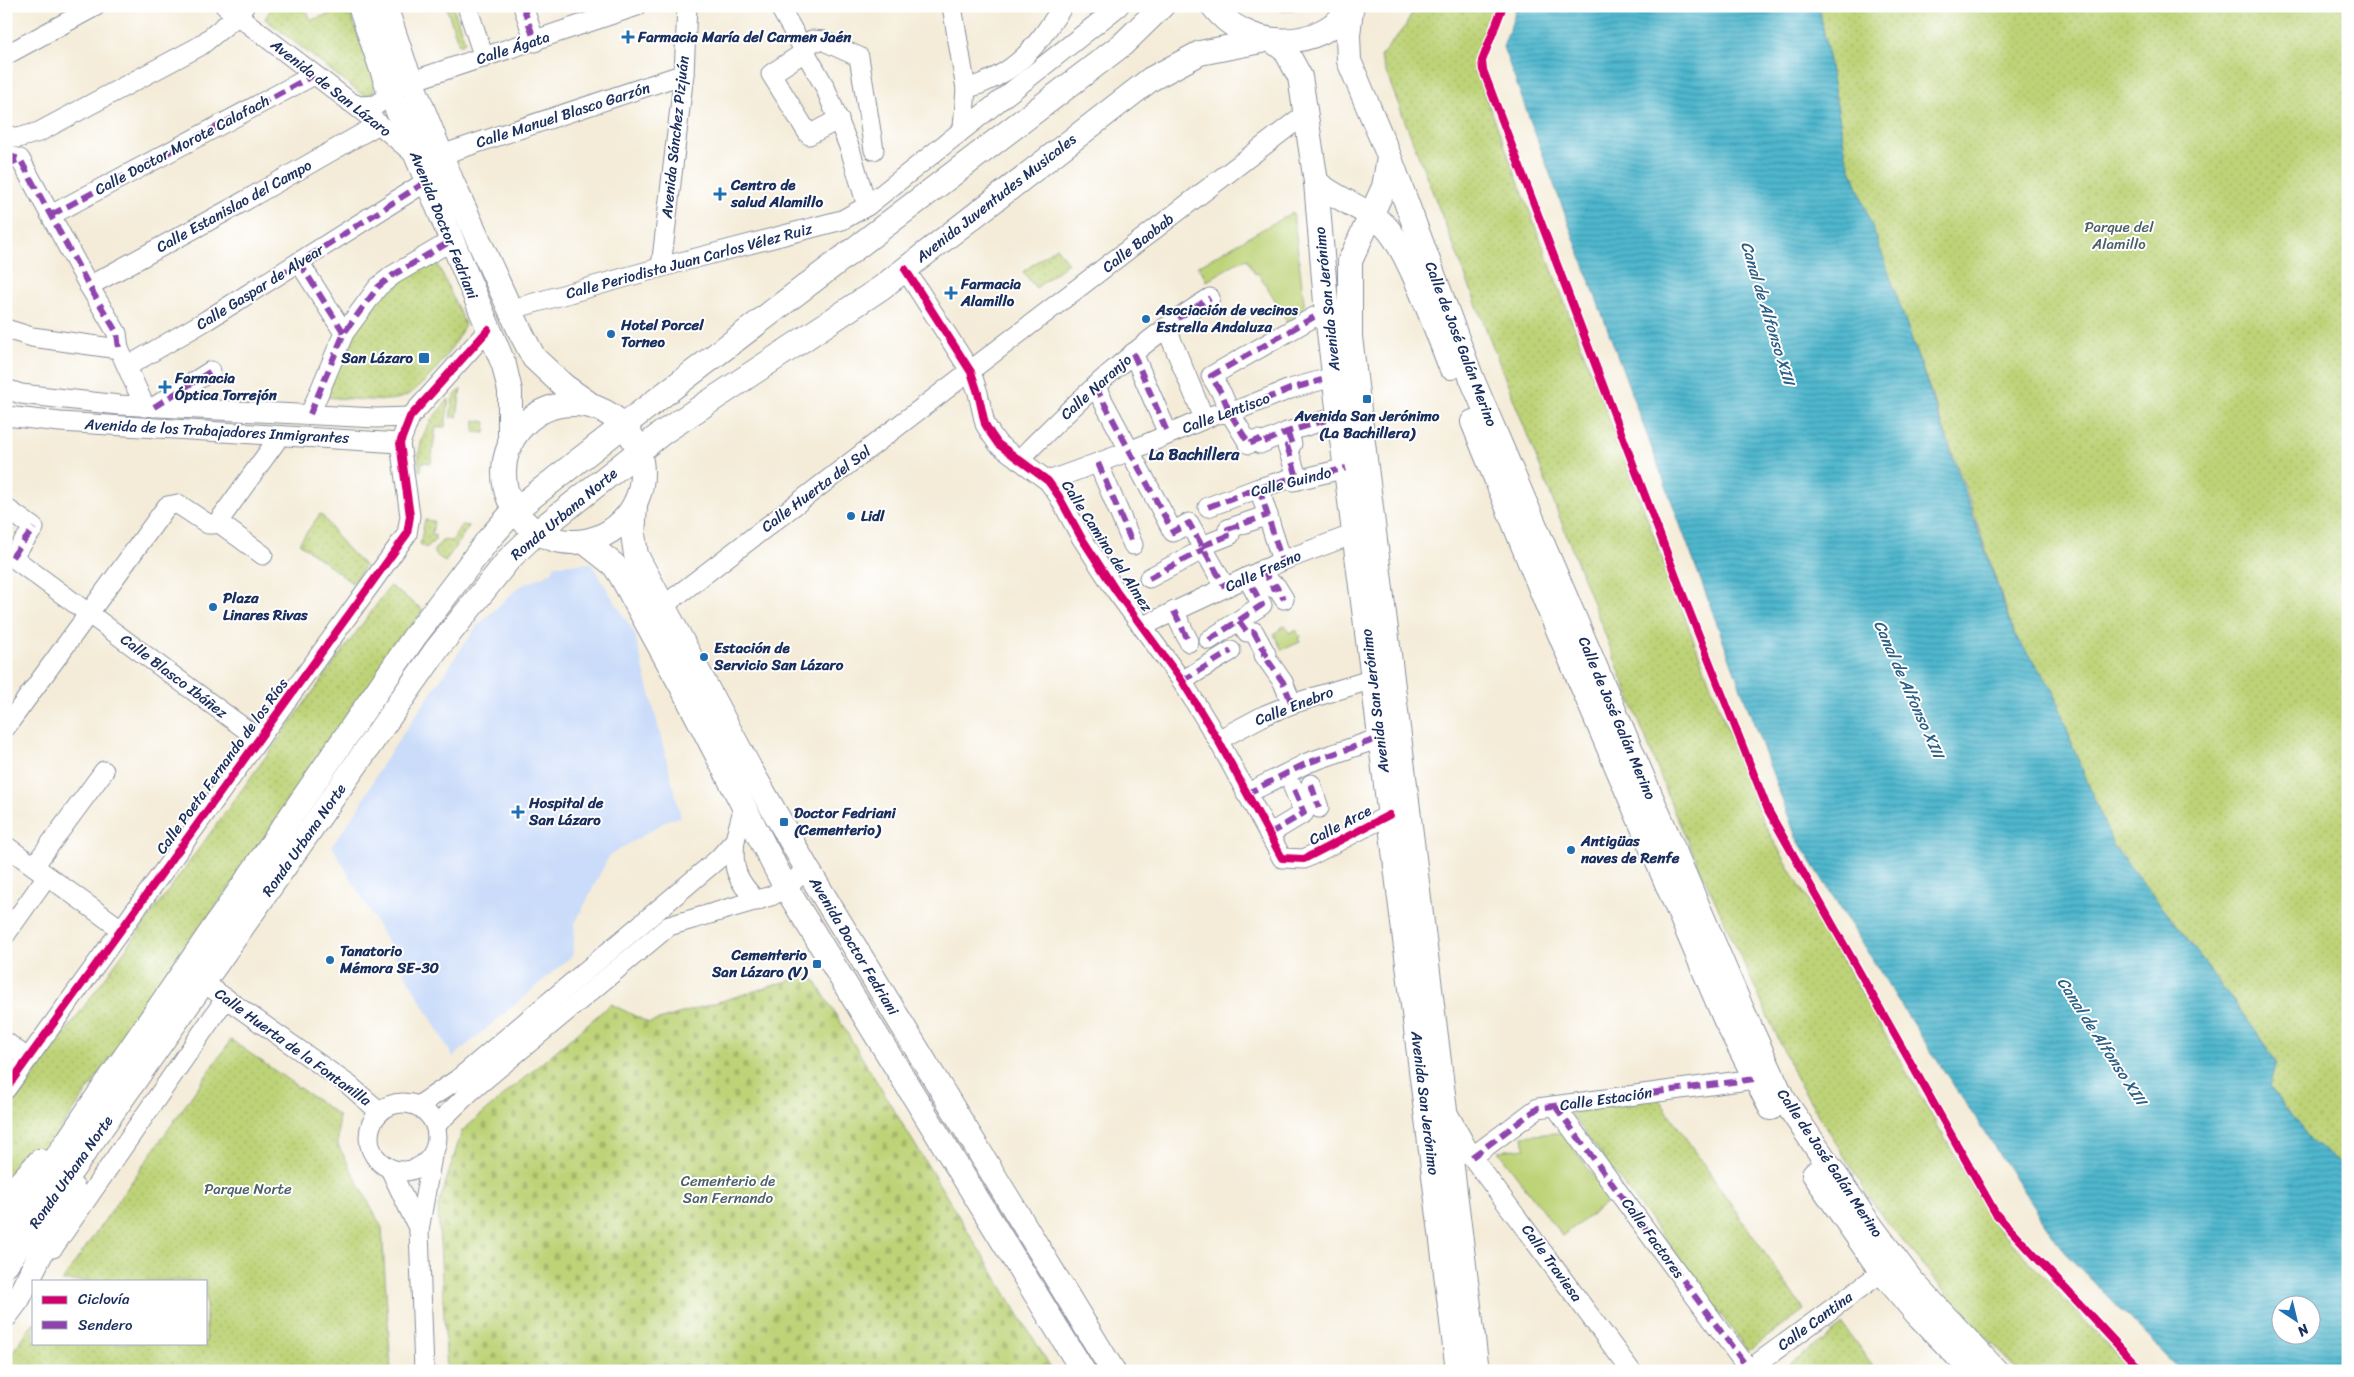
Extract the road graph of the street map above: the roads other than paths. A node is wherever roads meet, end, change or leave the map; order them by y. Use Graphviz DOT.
graph roads {
  1 [pos="96,6"];
  2 [pos="360,6"];
  3 [pos="385,6"];
  4 [pos="467,6"];
  5 [pos="523,6"];
  6 [pos="637,6"];
  7 [pos="687,6"];
  8 [pos="779,6"];
  9 [pos="952,6"];
  10 [pos="1064,6"];
  11 [pos="1119,6"];
  12 [pos="1162,6"];
  13 [pos="1213,6"];
  14 [pos="1351,8"];
  15 [pos="235,9"];
  16 [pos="593,14"];
  17 [pos="1269,40"];
  18 [pos="534,42"];
  19 [pos="1036,47"];
  20 [pos="806,51"];
  21 [pos="1064,51"];
  22 [pos="6,55"];
  23 [pos="484,58"];
  24 [pos="684,74"];
  25 [pos="314,75"];
  26 [pos="412,81"];
  27 [pos="966,89"];
  28 [pos="389,90"];
  29 [pos="348,101"];
  30 [pos="1305,114"];
  31 [pos="839,118"];
  32 [pos="379,124"];
  33 [pos="963,128"];
  34 [pos="6,134"];
  35 [pos="874,150"];
  36 [pos="415,155"];
  37 [pos="441,156"];
  38 [pos="1389,156"];
  39 [pos="11,159"];
  40 [pos="427,181"];
  41 [pos="1316,182"];
  42 [pos="867,206"];
  43 [pos="51,215"];
  44 [pos="1370,215"];
  45 [pos="451,240"];
  46 [pos="299,262"];
  47 [pos="661,267"];
  48 [pos="905,269"];
  49 [pos="89,286"];
  50 [pos="1210,298"];
  51 [pos="509,310"];
  52 [pos="1314,318"];
  53 [pos="1172,322"];
  54 [pos="6,329"];
  55 [pos="488,330"];
  56 [pos="344,333"];
  57 [pos="119,349"];
  58 [pos="1133,353"];
  59 [pos="128,366"];
  60 [pos="211,371"];
  61 [pos="970,372"];
  62 [pos="1322,380"];
  63 [pos="1096,386"];
  64 [pos="14,392"];
  65 [pos="149,407"];
  66 [pos="594,407"];
  67 [pos="1230,413"];
  68 [pos="310,414"];
  69 [pos="6,416"];
  70 [pos="1339,416"];
  71 [pos="410,417"];
  72 [pos="1204,418"];
  73 [pos="624,425"];
  74 [pos="1287,432"];
  75 [pos="1168,434"];
  76 [pos="280,436"];
  77 [pos="400,443"];
  78 [pos="510,446"];
  79 [pos="1130,451"];
  80 [pos="640,452"];
  81 [pos="1019,460"];
  82 [pos="1098,463"];
  83 [pos="1346,468"];
  84 [pos="1298,480"];
  85 [pos="1048,481"];
  86 [pos="1259,488"];
  87 [pos="635,506"];
  88 [pos="1208,507"];
  89 [pos="6,508"];
  90 [pos="514,511"];
  91 [pos="1268,515"];
  92 [pos="218,522"];
  93 [pos="536,533"];
  94 [pos="1354,534"];
  95 [pos="585,542"];
  96 [pos="1133,545"];
  97 [pos="1203,547"];
  98 [pos="263,555"];
  99 [pos="1282,561"];
  100 [pos="1255,573"];
  101 [pos="1149,578"];
  102 [pos="1225,587"];
  103 [pos="1284,599"];
  104 [pos="662,607"];
  105 [pos="1174,612"];
  106 [pos="89,613"];
  107 [pos="1240,620"];
  108 [pos="1143,626"];
  109 [pos="1209,640"];
  110 [pos="1189,642"];
  111 [pos="1231,651"];
  112 [pos="1373,679"];
  113 [pos="1182,682"];
  114 [pos="1292,704"];
  115 [pos="6,727"];
  116 [pos="1380,738"];
  117 [pos="259,739"];
  118 [pos="1218,740"];
  119 [pos="104,771"];
  120 [pos="1246,794"];
  121 [pos="1307,795"];
  122 [pos="744,806"];
  123 [pos="1389,815"];
  124 [pos="1269,834"];
  125 [pos="736,840"];
  126 [pos="6,846"];
  127 [pos="1304,859"];
  128 [pos="806,867"];
  129 [pos="41,871"];
  130 [pos="786,888"];
  131 [pos="675,896"];
  132 [pos="757,901"];
  133 [pos="668,926"];
  134 [pos="121,930"];
  135 [pos="6,934"];
  136 [pos="204,983"];
  137 [pos="226,998"];
  138 [pos="6,1042"];
  139 [pos="28,1059"];
  140 [pos="1755,1079"];
  141 [pos="6,1089"];
  142 [pos="418,1106"];
  143 [pos="1555,1106"];
  144 [pos="102,1108"];
  145 [pos="380,1112"];
  146 [pos="436,1126"];
  147 [pos="432,1156"];
  148 [pos="1451,1158"];
  149 [pos="390,1169"];
  150 [pos="6,1198"];
  151 [pos="419,1230"];
  152 [pos="6,1233"];
  153 [pos="6,1264"];
  154 [pos="1882,1272"];
  155 [pos="12,1307"];
  156 [pos="1749,1370"];
  157 [pos="424,1371"];
  158 [pos="1083,1371"];
  159 [pos="1113,1371"];
  160 [pos="1458,1371"];
  161 [pos="1477,1371"];
  162 [pos="1631,1371"];
  163 [pos="1972,1371"];
  164 [pos="1996,1371"];
  1 -- 22 [label="street"];
  2 -- 28 [label="main road, Avenida Doctor Fedriani"];
  3 -- 26 [label="main road, Avenida Doctor Fedriani"];
  4 -- 23 [label="street"];
  5 -- 18 [label="street"];
  6 -- 16 [label="street, Calle Ágata"];
  7 -- 24 [label="street, Avenida Sánchez Pizjuán"];
  8 -- 20 [label="street"];
  9 -- 27 [label="street"];
  10 -- 19 [label="street"];
  11 -- 21 [label="street"];
  12 -- 73 [label="main road"];
  13 -- 17 [label="main road"];
  14 -- 17 [label="main road, Avenida Juventudes Musicales"];
  14 -- 38 [label="main road, Calle de José Galán Merino"];
  15 -- 25 [label="street, Avenida de San Lázaro"];
  15 -- 34 [label="street"];
  16 -- 18 [label="street, Calle Ágata"];
  17 -- 30 [label="main road, Avenida San Jerónimo"];
  17 -- 48 [label="main road, Avenida Juventudes Musicales"];
  18 -- 23 [label="street, Calle Ágata"];
  19 -- 21 [label="street"];
  19 -- 27 [label="street"];
  20 -- 31 [label="street"];
  20 -- 31 [label="street"];
  20 -- 35 [label="street"];
  21 -- 33 [label="street"];
  23 -- 26 [label="street, Calle Ágata"];
  24 -- 37 [label="street, Calle Manuel Blasco Garzón"];
  24 -- 47 [label="street, Avenida Sánchez Pizjuán"];
  25 -- 29 [label="street, Avenida de San Lázaro"];
  25 -- 43 [label="street, Calle Doctor Morote Calafach"];
  26 -- 28 [label="street, Calle Ágata"];
  26 -- 37 [label="main road, Avenida Doctor Fedriani"];
  27 -- 33 [label="street"];
  28 -- 29 [label="street, Calle Ágata"];
  28 -- 36 [label="main road, Avenida Doctor Fedriani"];
  29 -- 32 [label="street, Avenida de San Lázaro"];
  30 -- 41 [label="main road, Avenida San Jerónimo"];
  30 -- 61 [label="street, Calle Baobab"];
  31 -- 42 [label="street"];
  32 -- 36 [label="street, Avenida de San Lázaro"];
  32 -- 49 [label="street, Calle Estanislao del Campo"];
  33 -- 42 [label="street"];
  36 -- 37 [label="street"];
  36 -- 40 [label="main road, Avenida Doctor Fedriani"];
  37 -- 51 [label="main road, Avenida Doctor Fedriani"];
  38 -- 44 [label="main road, Avenida San Jerónimo"];
  38 -- 164 [label="main road, Calle de José Galán Merino"];
  39 -- 43 [label="street"];
  40 -- 45 [label="main road, Avenida Doctor Fedriani"];
  40 -- 46 [label="street, Calle Gaspar de Alvear"];
  41 -- 44 [label="main road, Calle de José Galán Merino"];
  41 -- 70 [label="main road, Avenida San Jerónimo"];
  42 -- 47 [label="street, Calle Periodista Juan Carlos Vélez Ruiz"];
  43 -- 49 [label="street"];
  44 -- 140 [label="main road, Calle de José Galán Merino"];
  44 -- 148 [label="main road, Avenida San Jerónimo"];
  45 -- 55 [label="main road, Avenida Doctor Fedriani"];
  45 -- 56 [label="street"];
  46 -- 56 [label="street"];
  46 -- 59 [label="street, Calle Gaspar de Alvear"];
  47 -- 51 [label="street, Calle Periodista Juan Carlos Vélez Ruiz"];
  48 -- 61 [label="street, Calle Camino del Almez"];
  48 -- 80 [label="main road, Avenida Juventudes Musicales"];
  49 -- 57 [label="street"];
  50 -- 53 [label="street, Calle Naranjo"];
  51 -- 66 [label="main road, Avenida Doctor Fedriani"];
  52 -- 67 [label="street"];
  53 -- 58 [label="street, Calle Naranjo"];
  53 -- 72 [label="street"];
  54 -- 57 [label="street"];
  55 -- 71 [label="street"];
  55 -- 78 [label="main road, Avenida Doctor Fedriani"];
  56 -- 68 [label="street"];
  57 -- 59 [label="street"];
  58 -- 63 [label="street, Calle Naranjo"];
  58 -- 75 [label="street"];
  59 -- 65 [label="street"];
  60 -- 65 [label="street"];
  61 -- 81 [label="street, Calle Camino del Almez"];
  61 -- 104 [label="street, Calle Huerta del Sol"];
  62 -- 67 [label="street, Calle Lentisco"];
  63 -- 79 [label="street"];
  63 -- 81 [label="street, Calle Naranjo"];
  64 -- 65 [label="street, Avenida de los Trabajadores Inmigrantes"];
  64 -- 69 [label="street"];
  65 -- 68 [label="street, Avenida de los Trabajadores Inmigrantes"];
  66 -- 73 [label="main road, Avenida Doctor Fedriani"];
  66 -- 78 [label="main road"];
  67 -- 72 [label="street, Calle Lentisco"];
  67 -- 74 [label="street"];
  68 -- 71 [label="street, Avenida de los Trabajadores Inmigrantes"];
  69 -- 76 [label="street, Avenida de los Trabajadores Inmigrantes"];
  70 -- 74 [label="street"];
  70 -- 83 [label="main road, Avenida San Jerónimo"];
  71 -- 77 [label="street"];
  72 -- 75 [label="street, Calle Lentisco"];
  73 -- 80 [label="main road"];
  73 -- 90 [label="main road, Ronda Urbana Norte"];
  74 -- 84 [label="street"];
  75 -- 79 [label="street, Calle Lentisco"];
  76 -- 77 [label="street, Avenida de los Trabajadores Inmigrantes"];
  76 -- 92 [label="street"];
  77 -- 117 [label="street, Calle Poeta Fernando de los Ríos"];
  78 -- 90 [label="main road"];
  79 -- 82 [label="street, Calle Lentisco"];
  79 -- 97 [label="street"];
  80 -- 87 [label="main road, Avenida Doctor Fedriani"];
  80 -- 93 [label="main road, Ronda Urbana Norte"];
  81 -- 85 [label="street, Calle Camino del Almez"];
  82 -- 85 [label="street, Calle Lentisco"];
  82 -- 96 [label="street"];
  83 -- 84 [label="street, Calle Guindo"];
  83 -- 94 [label="main road, Avenida San Jerónimo"];
  84 -- 86 [label="street, Calle Guindo"];
  85 -- 108 [label="street, Calle Camino del Almez"];
  86 -- 88 [label="street, Calle Guindo"];
  86 -- 91 [label="street"];
  87 -- 95 [label="main road"];
  87 -- 104 [label="main road, Avenida Doctor Fedriani"];
  89 -- 106 [label="street, Calle Blasco Ibáñez"];
  90 -- 93 [label="main road"];
  90 -- 144 [label="main road, Ronda Urbana Norte"];
  91 -- 97 [label="street"];
  91 -- 99 [label="street"];
  92 -- 98 [label="street"];
  92 -- 106 [label="street"];
  93 -- 95 [label="main road"];
  93 -- 136 [label="main road, Ronda Urbana Norte"];
  94 -- 99 [label="street, Calle Fresno"];
  94 -- 112 [label="main road, Avenida San Jerónimo"];
  95 -- 122 [label="main road, Avenida Doctor Fedriani"];
  97 -- 101 [label="street"];
  97 -- 102 [label="street"];
  99 -- 100 [label="street, Calle Fresno"];
  100 -- 102 [label="street, Calle Fresno"];
  100 -- 103 [label="street"];
  100 -- 107 [label="street"];
  102 -- 105 [label="street, Calle Fresno"];
  104 -- 128 [label="main road, Avenida Doctor Fedriani"];
  105 -- 108 [label="street, Calle Fresno"];
  105 -- 110 [label="street"];
  106 -- 115 [label="street"];
  106 -- 117 [label="street, Calle Blasco Ibáñez"];
  107 -- 109 [label="street"];
  107 -- 114 [label="street"];
  108 -- 113 [label="street, Calle Camino del Almez"];
  111 -- 113 [label="street"];
  112 -- 114 [label="street, Calle Enebro"];
  112 -- 116 [label="main road, Avenida San Jerónimo"];
  113 -- 118 [label="street, Calle Camino del Almez"];
  114 -- 118 [label="street, Calle Enebro"];
  116 -- 120 [label="street"];
  116 -- 123 [label="main road, Avenida San Jerónimo"];
  117 -- 134 [label="street, Calle Poeta Fernando de los Ríos"];
  118 -- 120 [label="street, Calle Camino del Almez"];
  119 -- 129 [label="street"];
  120 -- 124 [label="street, Calle Camino del Almez"];
  121 -- 124 [label="street"];
  122 -- 125 [label="street"];
  122 -- 130 [label="main road, Avenida Doctor Fedriani"];
  123 -- 127 [label="street, Calle Arce"];
  123 -- 148 [label="main road, Avenida San Jerónimo"];
  124 -- 127 [label="street, Calle Camino del Almez"];
  125 -- 131 [label="street"];
  125 -- 132 [label="street"];
  126 -- 129 [label="street"];
  128 -- 130 [label="street"];
  128 -- 159 [label="main road, Avenida Doctor Fedriani"];
  129 -- 134 [label="street"];
  129 -- 135 [label="street"];
  130 -- 132 [label="street"];
  130 -- 158 [label="main road, Avenida Doctor Fedriani"];
  131 -- 133 [label="street"];
  131 -- 142 [label="street"];
  132 -- 133 [label="street"];
  133 -- 146 [label="street"];
  134 -- 139 [label="street, Calle Poeta Fernando de los Ríos"];
  136 -- 137 [label="street, Calle Huerta de la Fontanilla"];
  136 -- 144 [label="main road, Ronda Urbana Norte"];
  137 -- 145 [label="street, Calle Huerta de la Fontanilla"];
  137 -- 155 [label="street"];
  138 -- 139 [label="street"];
  139 -- 141 [label="street, Calle Poeta Fernando de los Ríos"];
  140 -- 143 [label="street, Calle Estación"];
  140 -- 154 [label="main road, Calle de José Galán Merino"];
  142 -- 145 [label="street"];
  142 -- 146 [label="street"];
  143 -- 148 [label="street, Calle Estación"];
  143 -- 156 [label="street, Calle Factores"];
  144 -- 150 [label="main road"];
  144 -- 152 [label="main road, Ronda Urbana Norte"];
  144 -- 153 [label="main road, Ronda Urbana Norte"];
  144 -- 155 [label="main road"];
  145 -- 149 [label="street"];
  146 -- 147 [label="street"];
  147 -- 149 [label="street"];
  147 -- 151 [label="street"];
  148 -- 160 [label="main road, Avenida San Jerónimo"];
  148 -- 161 [label="main road, Avenida San Jerónimo"];
  148 -- 162 [label="street, Calle Traviesa"];
  149 -- 151 [label="street"];
  151 -- 157 [label="street"];
  154 -- 156 [label="street, Calle Cantina"];
  154 -- 163 [label="main road, Calle de José Galán Merino"];
}
